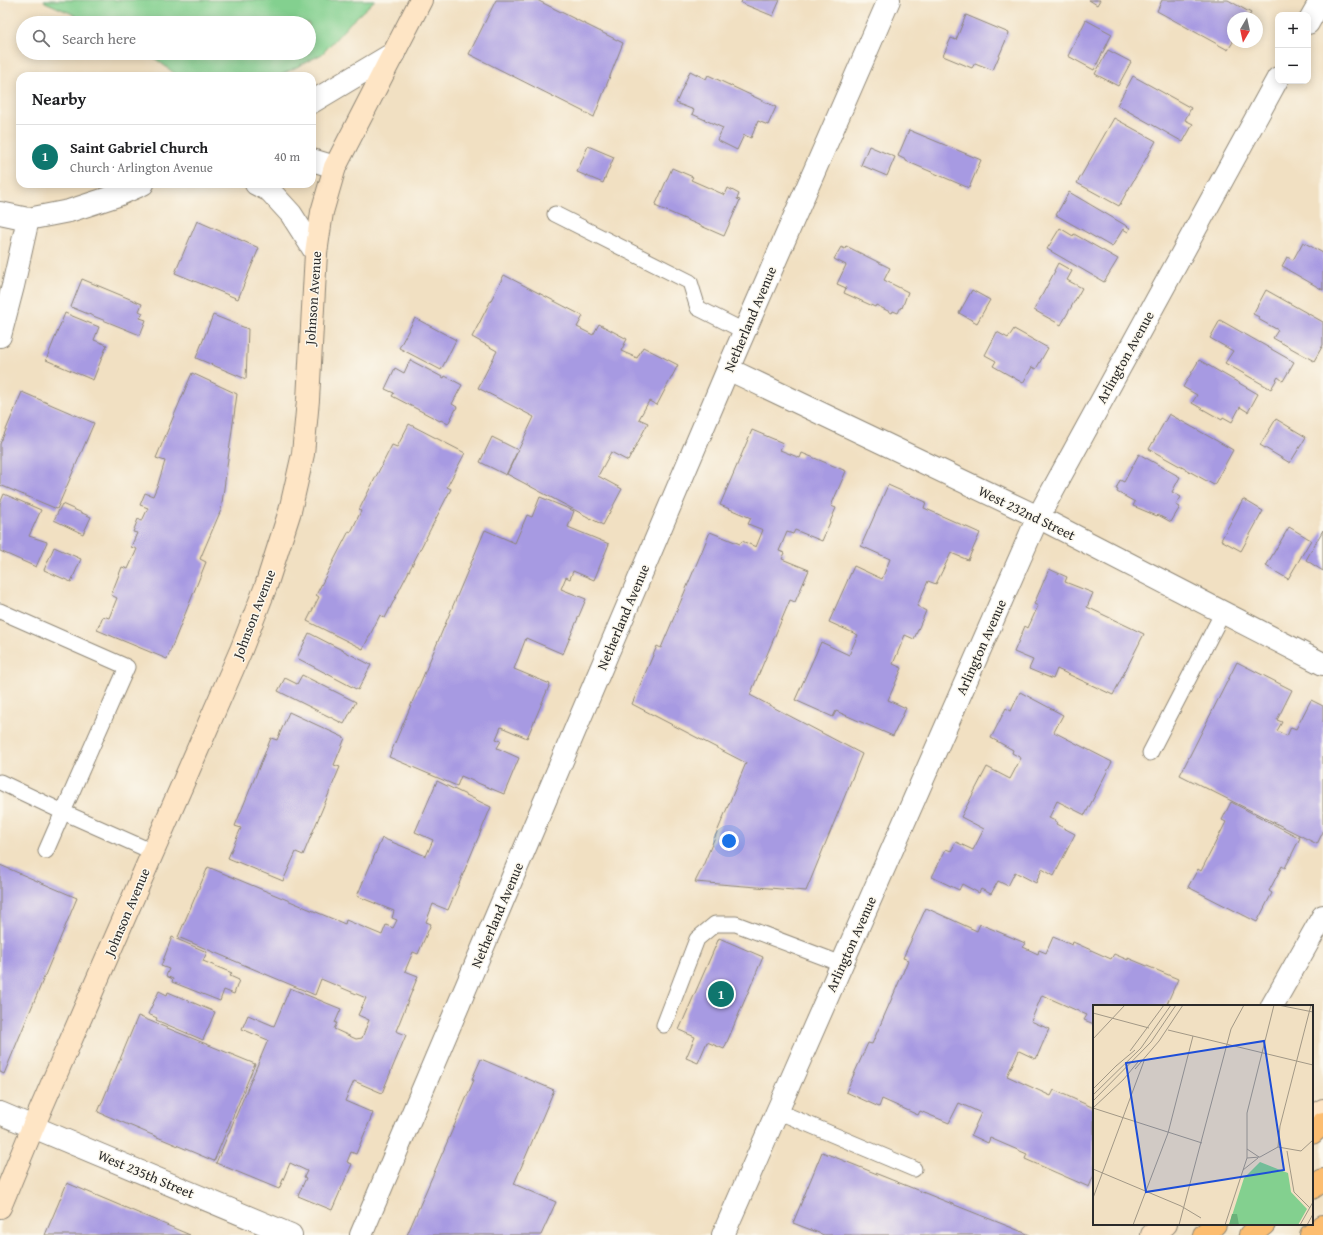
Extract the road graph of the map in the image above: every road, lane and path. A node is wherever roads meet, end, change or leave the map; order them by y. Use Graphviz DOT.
graph roads {
  1 [pos="421,0"];
  2 [pos="889,0"];
  3 [pos="1321,0"];
  4 [pos="1311,18"];
  5 [pos="394,53"];
  6 [pos="1275,83"];
  7 [pos="316,100"];
  8 [pos="316,161"];
  9 [pos="336,167"];
  10 [pos="134,188"];
  11 [pos="264,188"];
  12 [pos="0,213"];
  13 [pos="555,214"];
  14 [pos="28,219"];
  15 [pos="316,253"];
  16 [pos="744,331"];
  17 [pos="0,336"];
  18 [pos="728,369"];
  19 [pos="1038,517"];
  20 [pos="0,611"];
  21 [pos="1223,612"];
  22 [pos="1323,664"];
  23 [pos="1150,753"];
  24 [pos="0,782"];
  25 [pos="63,812"];
  26 [pos="46,852"];
  27 [pos="153,852"];
  28 [pos="1323,916"];
  29 [pos="842,964"];
  30 [pos="1273,1005"];
  31 [pos="664,1025"];
  32 [pos="1323,1110"];
  33 [pos="778,1111"];
  34 [pos="0,1113"];
  35 [pos="1313,1116"];
  36 [pos="1323,1123"];
  37 [pos="33,1127"];
  38 [pos="1313,1131"];
  39 [pos="914,1169"];
  40 [pos="1323,1180"];
  41 [pos="1313,1187"];
  42 [pos="0,1207"];
  43 [pos="1147,1225"];
  44 [pos="1165,1225"];
  45 [pos="1214,1225"];
  46 [pos="1263,1225"];
  47 [pos="1323,1226"];
  48 [pos="291,1235"];
  49 [pos="361,1235"];
  50 [pos="723,1235"];
  51 [pos="1142,1235"];
  52 [pos="1152,1235"];
  53 [pos="1204,1235"];
  54 [pos="1250,1235"];
  55 [pos="1311,1235"];
  1 -- 5 [label="street, Johnson Avenue"];
  2 -- 16 [label="street, Netherland Avenue"];
  3 -- 4 [label="street"];
  5 -- 7 [label="street"];
  5 -- 9 [label="street, Johnson Avenue"];
  6 -- 19 [label="street, Arlington Avenue"];
  8 -- 9 [label="street"];
  9 -- 15 [label="street, Johnson Avenue"];
  10 -- 14 [label="street"];
  11 -- 15 [label="street"];
  12 -- 14 [label="street"];
  13 -- 16 [label="lane"];
  14 -- 17 [label="street"];
  15 -- 27 [label="street, Johnson Avenue"];
  16 -- 18 [label="street, Netherland Avenue"];
  18 -- 19 [label="street, West 232nd Street"];
  18 -- 49 [label="street, Netherland Avenue"];
  19 -- 21 [label="street, West 232nd Street"];
  19 -- 29 [label="street, Arlington Avenue"];
  20 -- 25 [label="lane"];
  21 -- 22 [label="street, West 232nd Street"];
  21 -- 23 [label="lane"];
  24 -- 25 [label="lane"];
  25 -- 26 [label="lane"];
  25 -- 27 [label="lane"];
  27 -- 37 [label="street, Johnson Avenue"];
  28 -- 30 [label="street"];
  29 -- 31 [label="lane"];
  29 -- 33 [label="street, Arlington Avenue"];
  32 -- 35 [label="street"];
  33 -- 39 [label="lane"];
  33 -- 50 [label="street, Arlington Avenue"];
  34 -- 37 [label="street, West 235th Street"];
  36 -- 38 [label="highway"];
  37 -- 42 [label="street, Johnson Avenue"];
  37 -- 48 [label="street, West 235th Street"];
  40 -- 41 [label="highway"];
  43 -- 51 [label="street"];
  44 -- 52 [label="street"];
  45 -- 53 [label="highway"];
  46 -- 54 [label="highway"];
  47 -- 55 [label="highway"];
}
